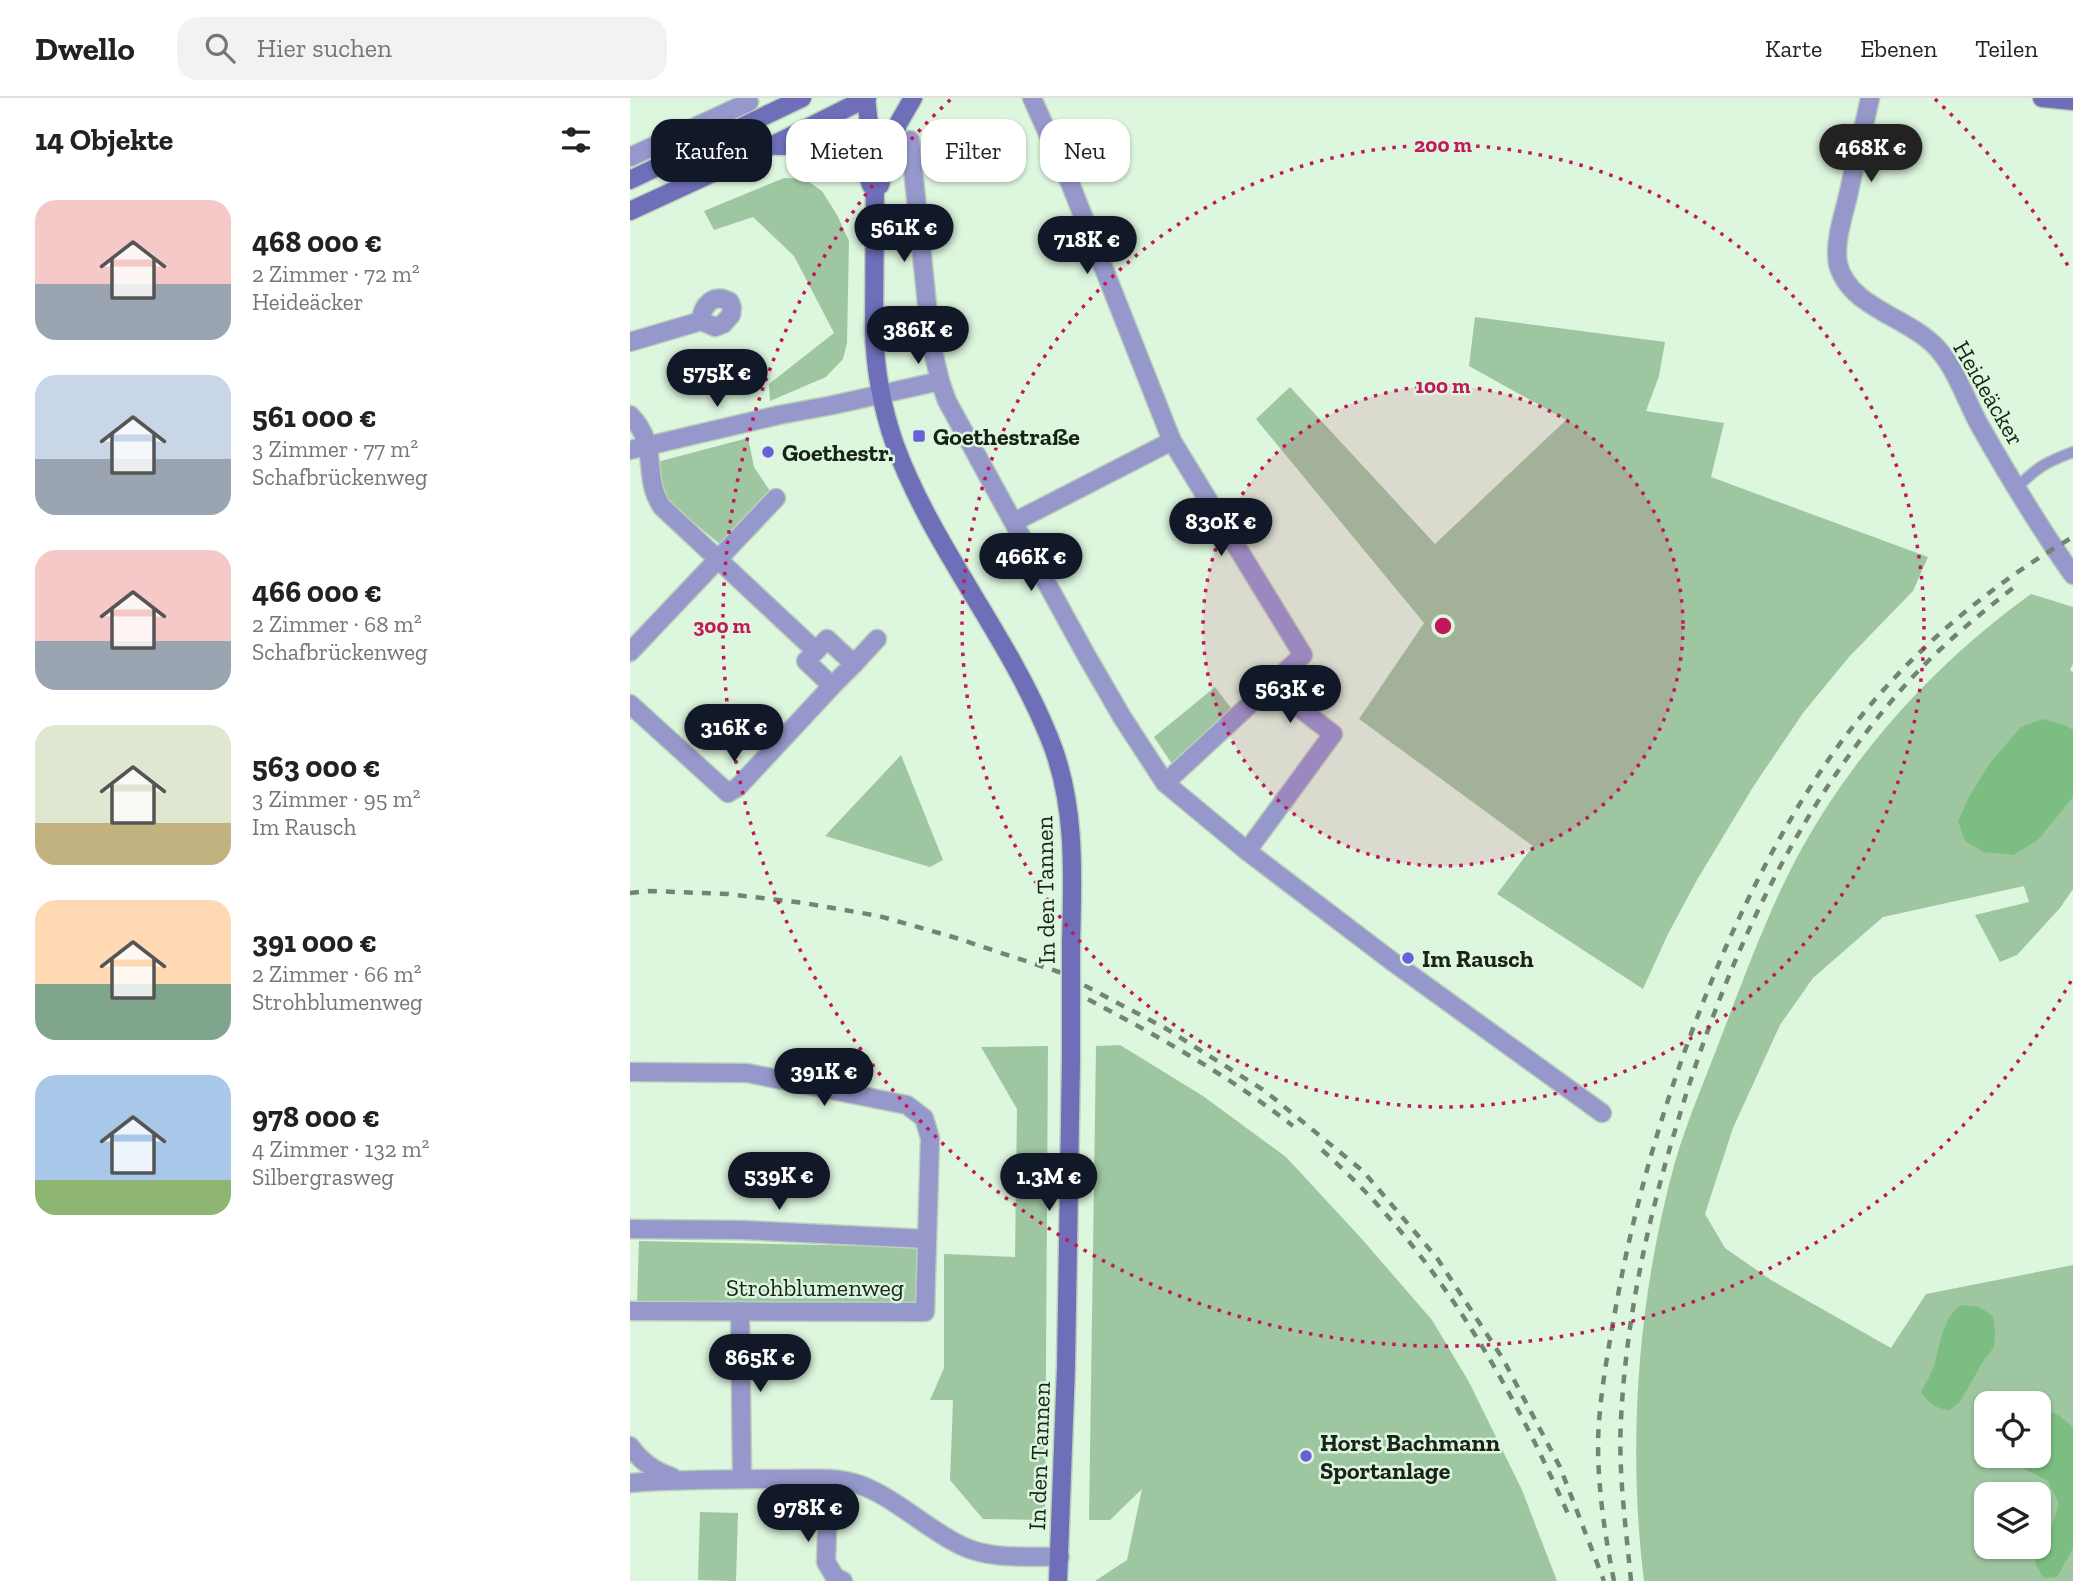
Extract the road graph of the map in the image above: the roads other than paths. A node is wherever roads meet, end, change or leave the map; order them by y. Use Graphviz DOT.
graph roads {
  1 [pos="802,98"];
  2 [pos="866,98"];
  3 [pos="913,98"];
  4 [pos="1032,98"];
  5 [pos="1870,98"];
  6 [pos="2042,98"];
  7 [pos="2073,101"];
  8 [pos="749,102"];
  9 [pos="910,140"];
  10 [pos="772,145"];
  11 [pos="772,146"];
  12 [pos="630,157"];
  13 [pos="630,180"];
  14 [pos="693,182"];
  15 [pos="876,202"];
  16 [pos="630,211"];
  17 [pos="701,321"];
  18 [pos="630,342"];
  19 [pos="940,381"];
  20 [pos="881,394"];
  21 [pos="630,415"];
  22 [pos="1172,441"];
  23 [pos="648,444"];
  24 [pos="630,450"];
  25 [pos="2073,452"];
  26 [pos="2016,488"];
  27 [pos="776,498"];
  28 [pos="1014,522"];
  29 [pos="719,558"];
  30 [pos="2073,575"];
  31 [pos="877,639"];
  32 [pos="816,651"];
  33 [pos="630,652"];
  34 [pos="854,664"];
  35 [pos="1270,686"];
  36 [pos="832,687"];
  37 [pos="630,704"];
  38 [pos="1165,783"];
  39 [pos="1247,851"];
  40 [pos="630,1072"];
  41 [pos="1602,1113"];
  42 [pos="630,1229"];
  43 [pos="927,1239"];
  44 [pos="630,1311"];
  45 [pos="740,1311"];
  46 [pos="630,1446"];
  47 [pos="742,1478"];
  48 [pos="679,1479"];
  49 [pos="829,1479"];
  50 [pos="630,1483"];
  51 [pos="1060,1557"];
  52 [pos="843,1581"];
  53 [pos="1058,1581"];
  1 -- 13 [label="street"];
  2 -- 10 [label="street"];
  2 -- 15 [label="street, In den Tannen"];
  3 -- 15 [label="street"];
  4 -- 22 [label="street"];
  5 -- 26 [label="street, Heideäcker"];
  6 -- 7 [label="street"];
  8 -- 12 [label="street"];
  9 -- 19 [label="street"];
  11 -- 15 [label="street"];
  14 -- 16 [label="street"];
  15 -- 20 [label="street, In den Tannen"];
  17 -- 18 [label="street"];
  19 -- 20 [label="street"];
  19 -- 28 [label="street"];
  20 -- 23 [label="street"];
  20 -- 51 [label="street, In den Tannen, bridge"];
  21 -- 23 [label="street"];
  22 -- 28 [label="street"];
  22 -- 35 [label="street"];
  23 -- 24 [label="street"];
  23 -- 29 [label="street"];
  25 -- 26 [label="lane"];
  26 -- 30 [label="street, Heideäcker"];
  27 -- 29 [label="street"];
  28 -- 38 [label="street"];
  29 -- 32 [label="street"];
  29 -- 33 [label="street"];
  31 -- 34 [label="street"];
  32 -- 34 [label="street"];
  32 -- 36 [label="street"];
  34 -- 36 [label="street"];
  35 -- 38 [label="street"];
  35 -- 39 [label="street"];
  36 -- 37 [label="street"];
  38 -- 39 [label="street"];
  39 -- 41 [label="street"];
  40 -- 43 [label="street, Strohblumenweg"];
  42 -- 43 [label="street"];
  43 -- 45 [label="street, Strohblumenweg"];
  44 -- 45 [label="street, Strohblumenweg"];
  45 -- 47 [label="street"];
  46 -- 48 [label="street"];
  47 -- 48 [label="street"];
  47 -- 49 [label="street"];
  48 -- 50 [label="street"];
  49 -- 51 [label="street"];
  49 -- 52 [label="street"];
  51 -- 53 [label="street, In den Tannen"];
}
